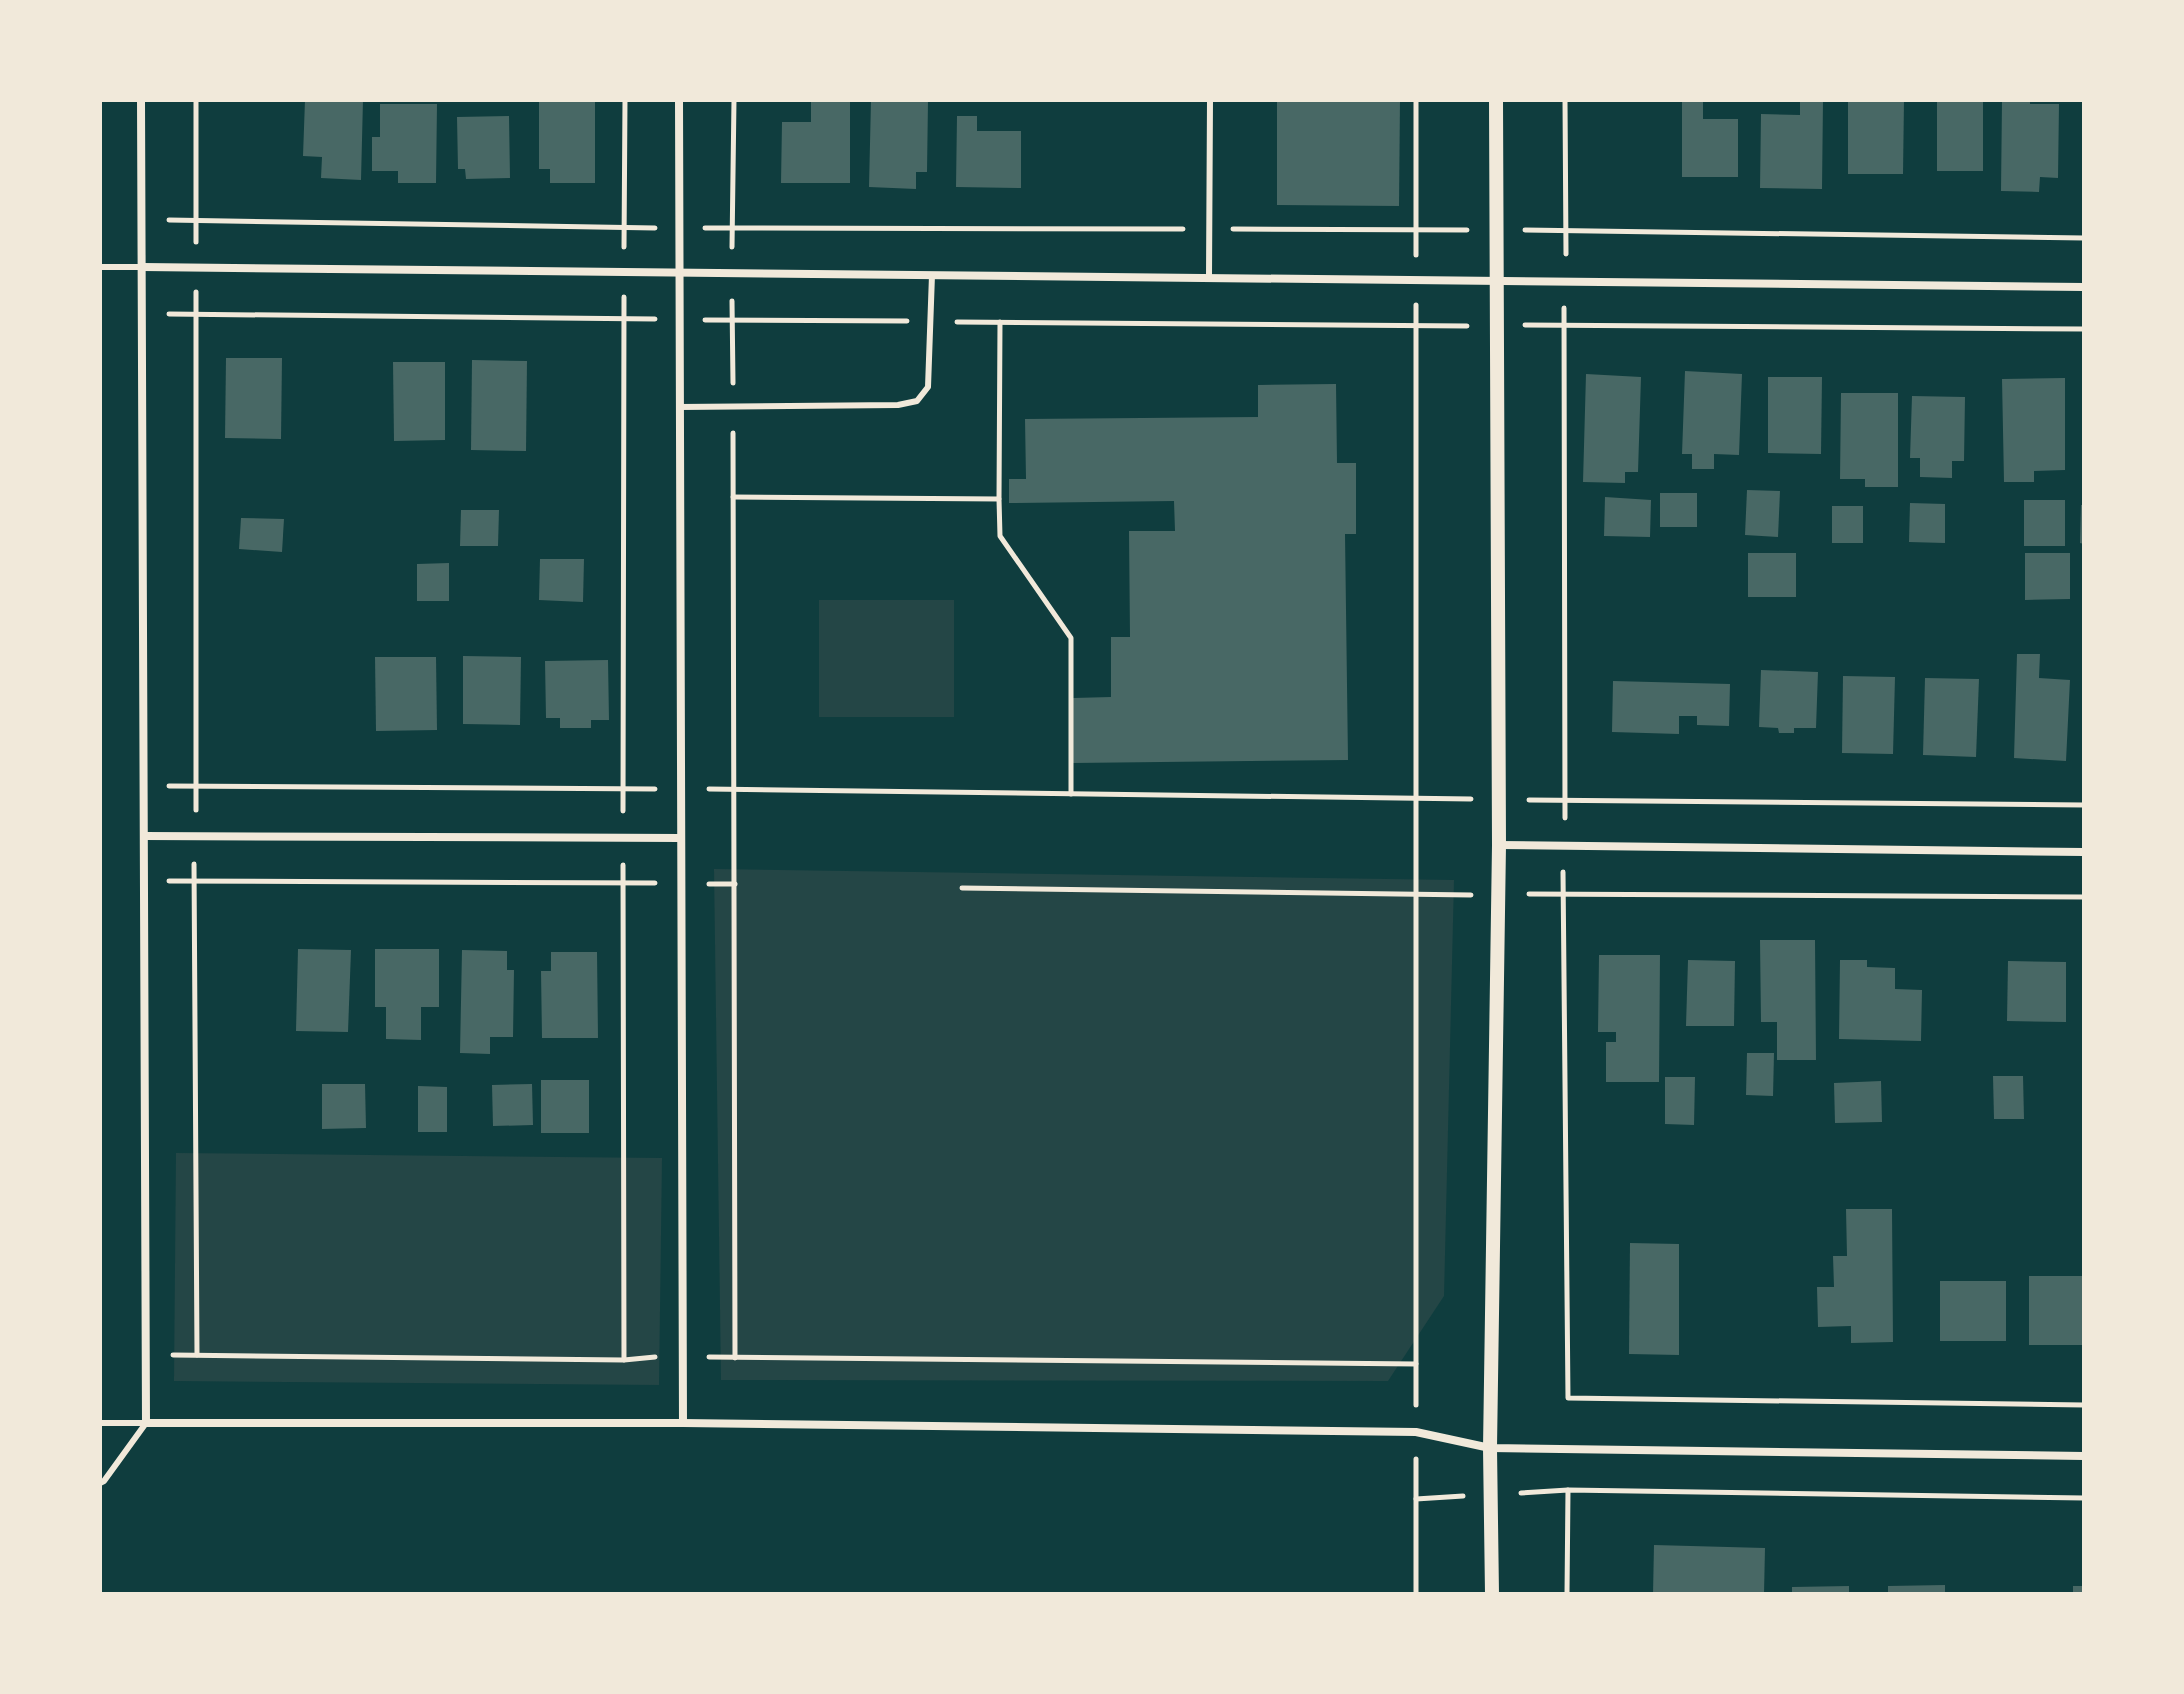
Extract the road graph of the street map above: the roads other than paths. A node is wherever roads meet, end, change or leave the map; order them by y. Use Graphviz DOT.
graph roads {
  1 [pos="141,100"];
  2 [pos="679,100"];
  3 [pos="1210,100"];
  4 [pos="1496,100"];
  5 [pos="100,267"];
  6 [pos="143,267"];
  7 [pos="679,271"];
  8 [pos="932,275"];
  9 [pos="1209,277"];
  10 [pos="1496,279"];
  11 [pos="2084,287"];
  12 [pos="680,407"];
  13 [pos="144,836"];
  14 [pos="680,838"];
  15 [pos="1499,845"];
  16 [pos="2084,852"];
  17 [pos="100,1423"];
  18 [pos="146,1423"];
  19 [pos="683,1423"];
  20 [pos="1490,1448"];
  21 [pos="2084,1456"];
  22 [pos="100,1483"];
  23 [pos="1492,1594"];
  1 -- 6 [label="street"];
  2 -- 7 [label="street"];
  3 -- 9 [label="lane"];
  4 -- 10 [label="street"];
  5 -- 6 [label="lane"];
  6 -- 7 [label="street"];
  6 -- 13 [label="street"];
  7 -- 8 [label="street"];
  7 -- 12 [label="street"];
  8 -- 9 [label="street"];
  8 -- 12 [label="lane"];
  9 -- 10 [label="street"];
  10 -- 11 [label="street"];
  10 -- 15 [label="street"];
  12 -- 14 [label="street"];
  13 -- 14 [label="street"];
  13 -- 18 [label="street"];
  14 -- 19 [label="street"];
  15 -- 16 [label="street"];
  15 -- 20 [label="street"];
  17 -- 18 [label="lane"];
  18 -- 19 [label="street"];
  18 -- 22 [label="lane"];
  19 -- 20 [label="street"];
  20 -- 21 [label="street"];
  20 -- 23 [label="street"];
}
